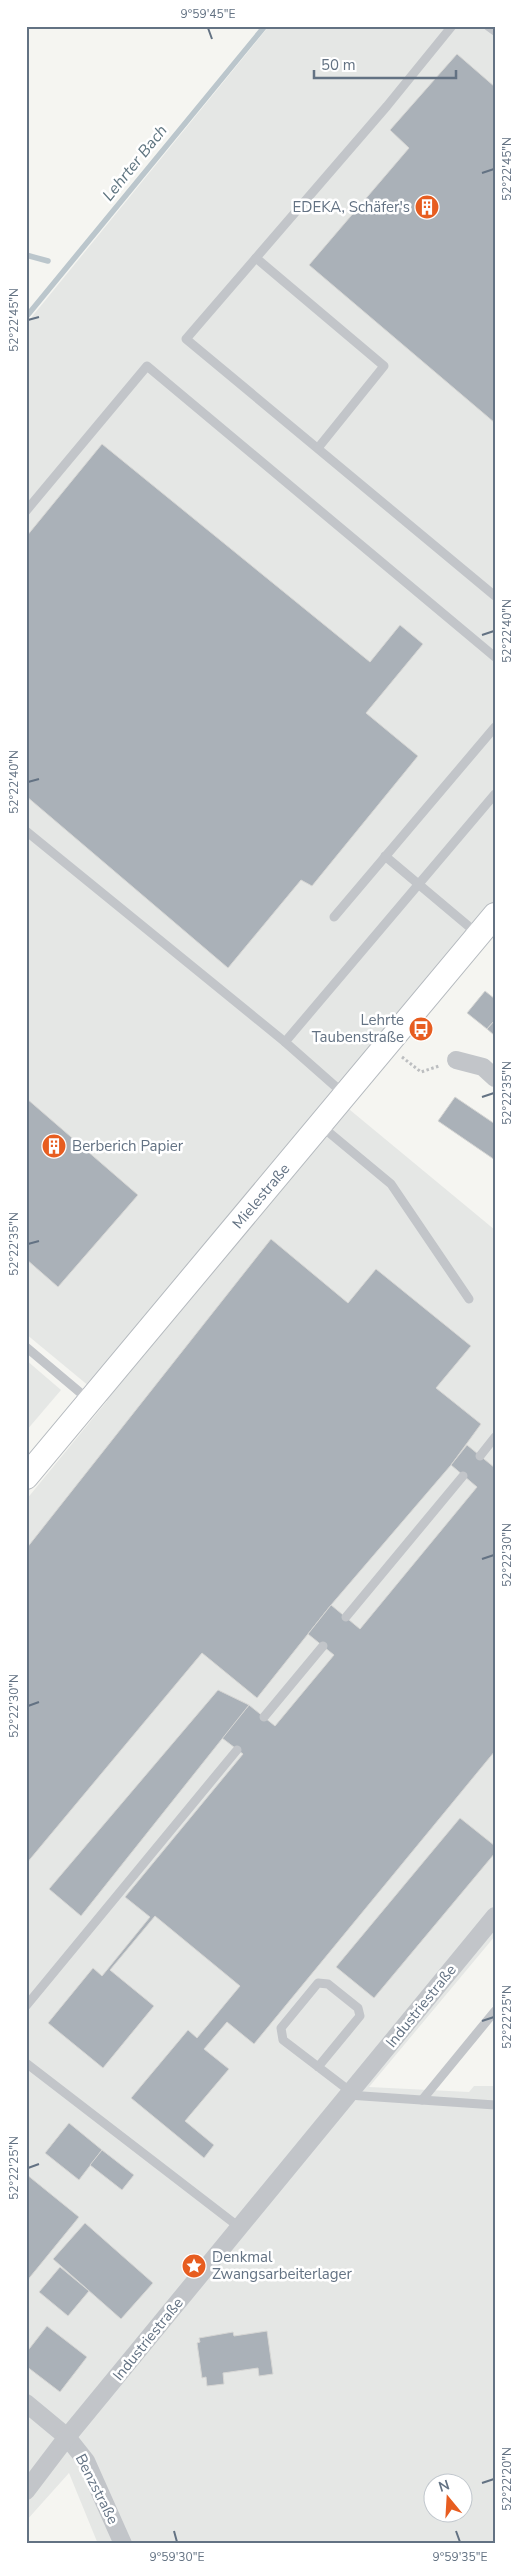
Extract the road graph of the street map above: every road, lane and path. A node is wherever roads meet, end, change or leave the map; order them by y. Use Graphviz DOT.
graph roads {
  1 [pos="452,26"];
  2 [pos="488,26"];
  3 [pos="495,31"];
  4 [pos="256,258"];
  5 [pos="318,448"];
  6 [pos="26,511"];
  7 [pos="495,596"];
  8 [pos="495,657"];
  9 [pos="495,726"];
  10 [pos="495,794"];
  11 [pos="26,831"];
  12 [pos="385,856"];
  13 [pos="419,884"];
  14 [pos="495,915"];
  15 [pos="334,917"];
  16 [pos="479,935"];
  17 [pos="285,1042"];
  18 [pos="387,1044"];
  19 [pos="456,1060"];
  20 [pos="495,1078"];
  21 [pos="344,1094"];
  22 [pos="320,1125"];
  23 [pos="469,1299"];
  24 [pos="26,1346"];
  25 [pos="90,1401"];
  26 [pos="495,1437"];
  27 [pos="480,1456"];
  28 [pos="463,1476"];
  29 [pos="26,1477"];
  30 [pos="346,1617"];
  31 [pos="323,1646"];
  32 [pos="264,1717"];
  33 [pos="237,1750"];
  34 [pos="495,1916"];
  35 [pos="26,2006"];
  36 [pos="495,2011"];
  37 [pos="26,2063"];
  38 [pos="318,2066"];
  39 [pos="349,2093"];
  40 [pos="495,2097"];
  41 [pos="422,2100"];
  42 [pos="492,2105"];
  43 [pos="239,2227"];
  44 [pos="26,2403"];
  45 [pos="67,2437"];
  46 [pos="26,2491"];
  47 [pos="123,2544"];
  1 -- 4 [label="lane"];
  2 -- 3 [label="lane"];
  4 -- 5 [label="lane"];
  4 -- 5 [label="lane"];
  5 -- 7 [label="lane"];
  6 -- 8 [label="lane"];
  9 -- 12 [label="lane"];
  10 -- 13 [label="lane"];
  11 -- 17 [label="lane"];
  12 -- 13 [label="lane"];
  12 -- 15 [label="lane"];
  13 -- 16 [label="lane"];
  13 -- 17 [label="lane"];
  14 -- 16 [label="street, Mielestraße"];
  16 -- 18 [label="street, Mielestraße"];
  17 -- 21 [label="lane"];
  18 -- 19 [label="path"];
  18 -- 21 [label="street, Mielestraße"];
  19 -- 20 [label="street"];
  21 -- 22 [label="street, Mielestraße"];
  22 -- 23 [label="lane"];
  22 -- 25 [label="street, Mielestraße"];
  24 -- 25 [label="lane"];
  25 -- 29 [label="street, Mielestraße"];
  26 -- 27 [label="lane"];
  28 -- 30 [label="lane"];
  31 -- 32 [label="lane"];
  33 -- 35 [label="lane"];
  34 -- 39 [label="street, Industriestraße"];
  36 -- 41 [label="lane"];
  37 -- 43 [label="lane"];
  38 -- 38 [label="lane"];
  38 -- 39 [label="lane"];
  39 -- 41 [label="lane"];
  39 -- 43 [label="street, Industriestraße"];
  40 -- 42 [label="lane"];
  41 -- 42 [label="lane"];
  43 -- 45 [label="street, Industriestraße"];
  44 -- 45 [label="street, Benzstraße"];
  45 -- 46 [label="street, Industriestraße"];
  45 -- 47 [label="street, Benzstraße"];
}
